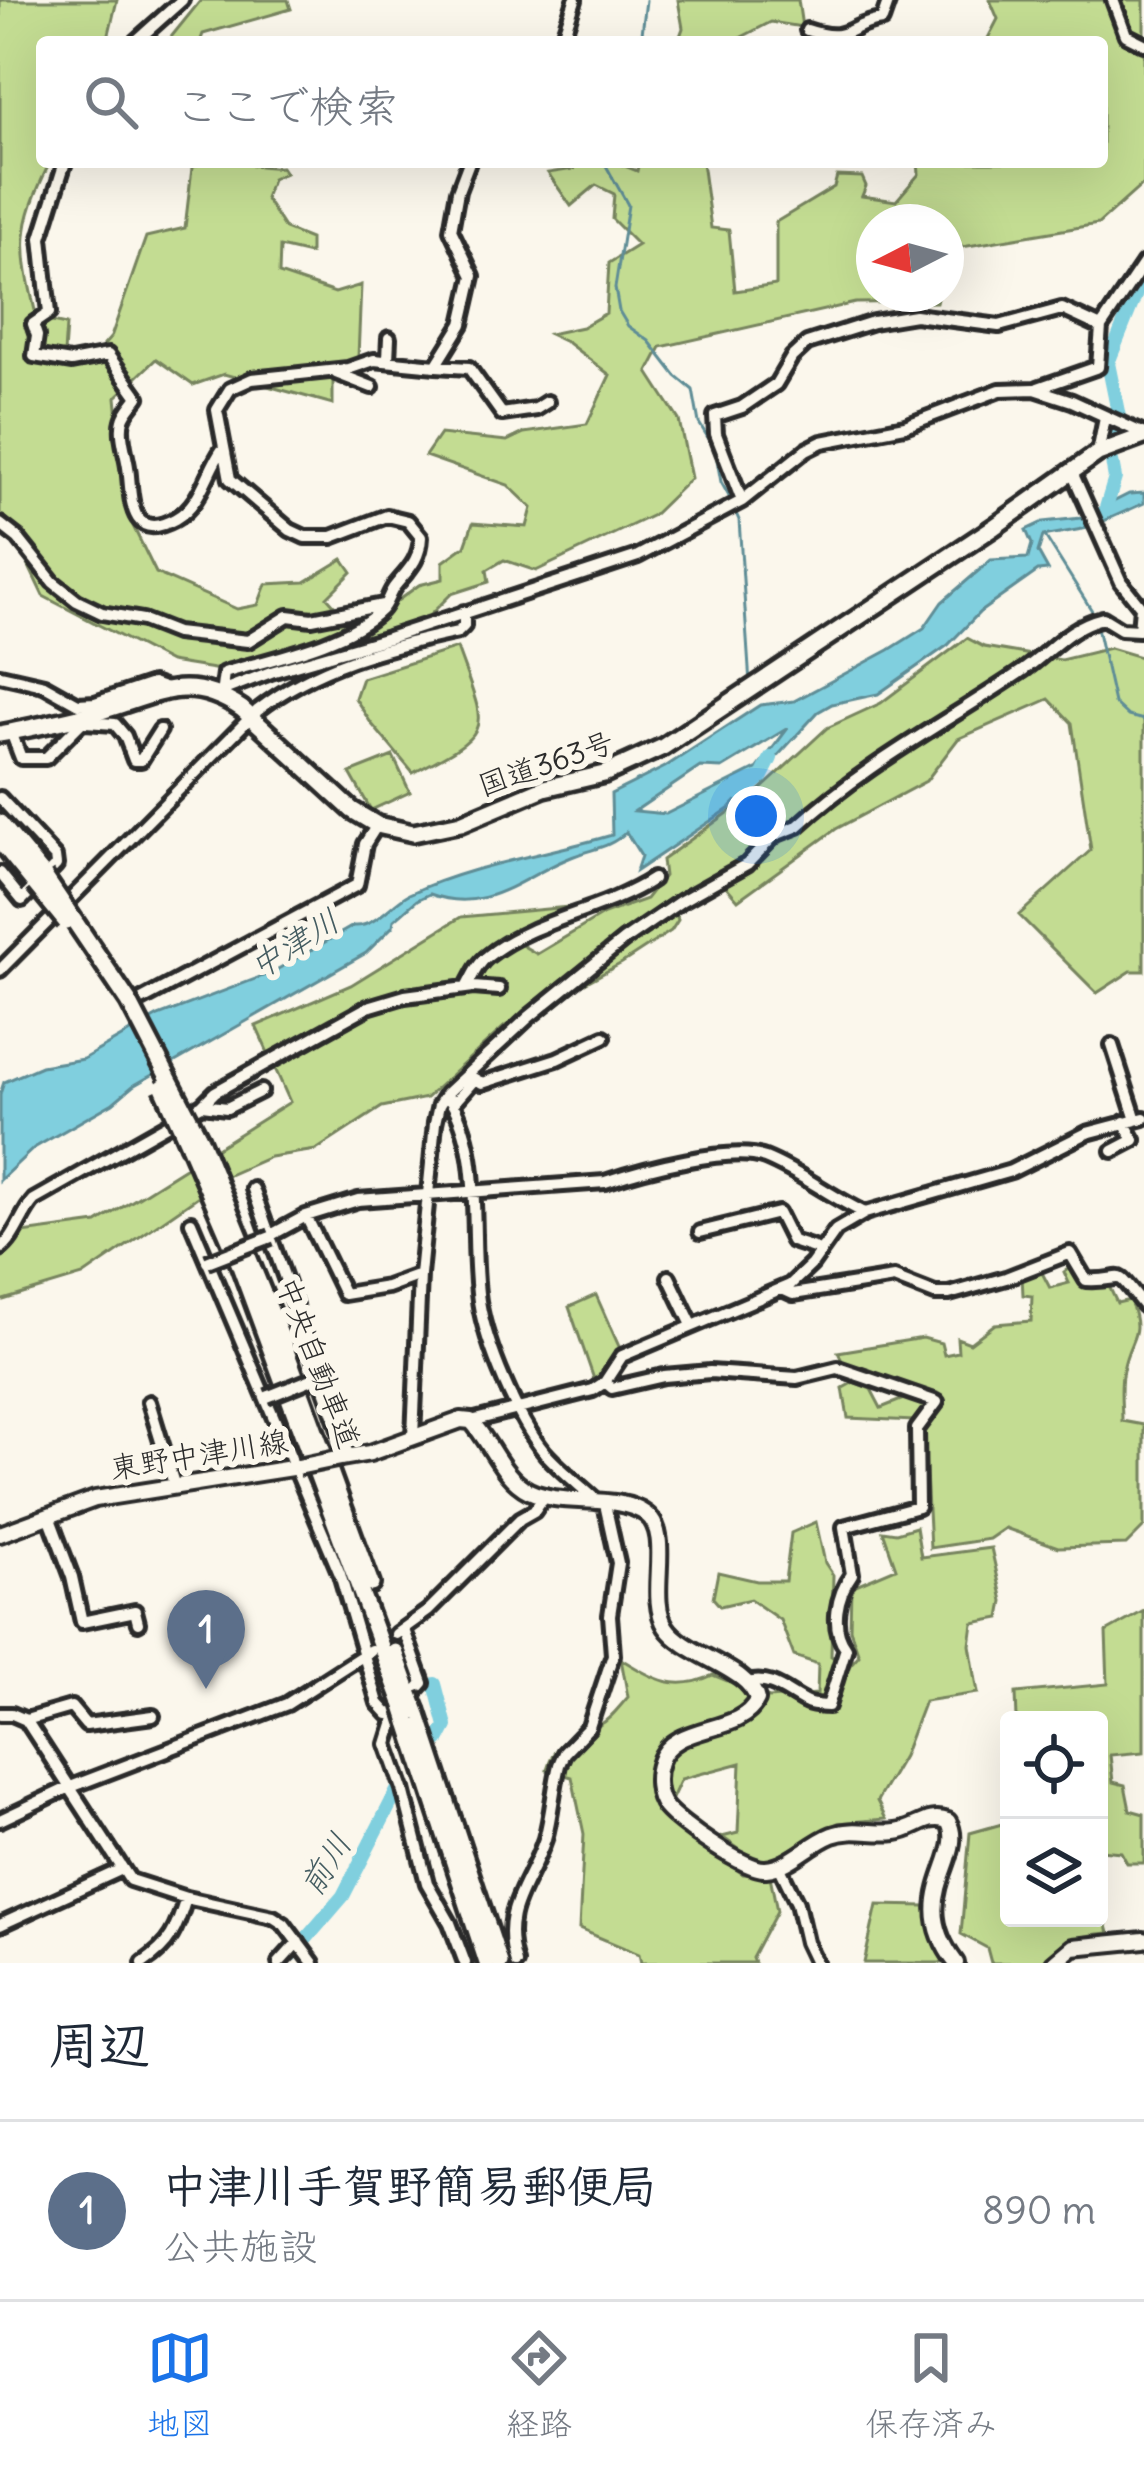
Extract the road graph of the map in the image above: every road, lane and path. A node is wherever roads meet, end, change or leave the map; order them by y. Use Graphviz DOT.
graph roads {
  1 [pos="182,0"];
  2 [pos="575,0"];
  3 [pos="889,0"];
  4 [pos="1113,0"];
  5 [pos="807,30"];
  6 [pos="142,36"];
  7 [pos="563,36"];
  8 [pos="1144,44"];
  9 [pos="63,168"];
  10 [pos="467,168"];
  11 [pos="1144,263"];
  12 [pos="1101,327"];
  13 [pos="389,338"];
  14 [pos="388,359"];
  15 [pos="436,366"];
  16 [pos="335,371"];
  17 [pos="372,387"];
  18 [pos="1035,389"];
  19 [pos="547,402"];
  20 [pos="1106,418"];
  21 [pos="1144,435"];
  22 [pos="223,450"];
  23 [pos="1098,452"];
  24 [pos="1074,474"];
  25 [pos="742,501"];
  26 [pos="0,524"];
  27 [pos="386,604"];
  28 [pos="464,612"];
  29 [pos="0,675"];
  30 [pos="166,689"];
  31 [pos="221,691"];
  32 [pos="256,711"];
  33 [pos="85,718"];
  34 [pos="245,722"];
  35 [pos="160,730"];
  36 [pos="6,733"];
  37 [pos="0,798"];
  38 [pos="0,823"];
  39 [pos="377,825"];
  40 [pos="0,841"];
  41 [pos="0,873"];
  42 [pos="653,879"];
  43 [pos="39,880"];
  44 [pos="0,970"];
  45 [pos="466,988"];
  46 [pos="499,989"];
  47 [pos="136,1004"];
  48 [pos="604,1037"];
  49 [pos="1112,1045"];
  50 [pos="261,1090"];
  51 [pos="450,1099"];
  52 [pos="202,1105"];
  53 [pos="1135,1120"];
  54 [pos="1113,1151"];
  55 [pos="253,1189"];
  56 [pos="474,1193"];
  57 [pos="431,1195"];
  58 [pos="866,1213"];
  59 [pos="306,1216"];
  60 [pos="190,1222"];
  61 [pos="700,1232"];
  62 [pos="271,1236"];
  63 [pos="0,1249"];
  64 [pos="820,1250"];
  65 [pos="207,1262"];
  66 [pos="421,1275"];
  67 [pos="669,1277"];
  68 [pos="782,1289"];
  69 [pos="1144,1306"];
  70 [pos="692,1325"];
  71 [pos="317,1377"];
  72 [pos="605,1382"];
  73 [pos="267,1396"];
  74 [pos="149,1402"];
  75 [pos="519,1409"];
  76 [pos="471,1421"];
  77 [pos="412,1437"];
  78 [pos="345,1458"];
  79 [pos="295,1467"];
  80 [pos="174,1484"];
  81 [pos="544,1496"];
  82 [pos="602,1503"];
  83 [pos="49,1516"];
  84 [pos="0,1534"];
  85 [pos="138,1623"];
  86 [pos="368,1653"];
  87 [pos="748,1683"];
  88 [pos="407,1709"];
  89 [pos="0,1714"];
  90 [pos="153,1716"];
  91 [pos="26,1720"];
  92 [pos="68,1788"];
  93 [pos="0,1820"];
  94 [pos="779,1866"];
  95 [pos="121,1870"];
  96 [pos="186,1898"];
  97 [pos="0,1925"];
  98 [pos="1144,1940"];
  99 [pos="298,1942"];
  100 [pos="143,1963"];
  101 [pos="278,1963"];
  102 [pos="313,1963"];
  103 [pos="465,1963"];
  104 [pos="487,1963"];
  105 [pos="500,1963"];
  106 [pos="516,1963"];
  107 [pos="816,1963"];
  108 [pos="956,1963"];
  109 [pos="1054,1963"];
  1 -- 6 [label="street"];
  2 -- 7 [label="street"];
  3 -- 5 [label="street"];
  4 -- 8 [label="street"];
  9 -- 22 [label="street"];
  10 -- 15 [label="street"];
  11 -- 12 [label="street"];
  12 -- 18 [label="street"];
  12 -- 25 [label="street"];
  13 -- 14 [label="street"];
  14 -- 15 [label="street"];
  14 -- 16 [label="street"];
  15 -- 19 [label="street"];
  16 -- 17 [label="street"];
  16 -- 22 [label="street"];
  18 -- 20 [label="street"];
  18 -- 25 [label="street"];
  20 -- 21 [label="street"];
  20 -- 23 [label="street"];
  21 -- 23 [label="highway, 国道363号"];
  22 -- 27 [label="street"];
  23 -- 24 [label="highway, 国道363号"];
  24 -- 39 [label="highway, 国道363号"];
  24 -- 51 [label="street"];
  25 -- 28 [label="street"];
  26 -- 27 [label="street"];
  27 -- 31 [label="street"];
  28 -- 31 [label="street"];
  28 -- 32 [label="street"];
  29 -- 30 [label="street"];
  30 -- 31 [label="highway"];
  30 -- 33 [label="highway"];
  31 -- 39 [label="highway"];
  33 -- 35 [label="street"];
  33 -- 36 [label="highway"];
  33 -- 36 [label="street"];
  34 -- 44 [label="street"];
  37 -- 41 [label="street"];
  38 -- 43 [label="highway, 中央自動車道"];
  39 -- 47 [label="street"];
  40 -- 43 [label="highway, 中央自動車道"];
  42 -- 45 [label="street"];
  43 -- 88 [label="highway, 中央自動車道, bridge"];
  45 -- 46 [label="street"];
  45 -- 52 [label="street"];
  48 -- 51 [label="street"];
  49 -- 53 [label="street"];
  50 -- 52 [label="street"];
  51 -- 56 [label="street"];
  51 -- 57 [label="street"];
  52 -- 63 [label="street"];
  53 -- 54 [label="street"];
  53 -- 58 [label="street"];
  55 -- 62 [label="street"];
  56 -- 57 [label="street"];
  56 -- 58 [label="street"];
  56 -- 75 [label="street"];
  57 -- 59 [label="street"];
  57 -- 66 [label="street"];
  58 -- 64 [label="street"];
  59 -- 62 [label="street"];
  59 -- 66 [label="street"];
  60 -- 65 [label="street"];
  61 -- 64 [label="street"];
  62 -- 65 [label="street, bridge"];
  62 -- 71 [label="street"];
  64 -- 68 [label="street"];
  65 -- 73 [label="street"];
  66 -- 77 [label="street"];
  67 -- 70 [label="street"];
  68 -- 69 [label="street"];
  68 -- 70 [label="street"];
  70 -- 72 [label="street"];
  71 -- 73 [label="street, bridge"];
  71 -- 78 [label="street"];
  72 -- 75 [label="street"];
  72 -- 87 [label="street"];
  73 -- 79 [label="street"];
  74 -- 80 [label="street"];
  75 -- 76 [label="street"];
  75 -- 82 [label="street"];
  76 -- 77 [label="main road, 東野中津川線"];
  76 -- 81 [label="main road"];
  77 -- 78 [label="main road, 東野中津川線"];
  78 -- 79 [label="main road, 東野中津川線, bridge"];
  79 -- 80 [label="main road, 東野中津川線"];
  79 -- 86 [label="street"];
  80 -- 83 [label="main road, 東野中津川線"];
  81 -- 82 [label="main road"];
  81 -- 88 [label="street"];
  82 -- 87 [label="main road"];
  82 -- 106 [label="street"];
  83 -- 84 [label="main road, 東野中津川線"];
  83 -- 85 [label="street"];
  86 -- 88 [label="street"];
  86 -- 92 [label="street"];
  87 -- 94 [label="main road"];
  88 -- 103 [label="street"];
  88 -- 104 [label="highway, 中央自動車道"];
  88 -- 105 [label="highway, 中央自動車道"];
  89 -- 91 [label="street"];
  90 -- 91 [label="street"];
  91 -- 92 [label="street"];
  92 -- 93 [label="street"];
  92 -- 95 [label="street"];
  94 -- 107 [label="street"];
  94 -- 108 [label="main road"];
  95 -- 96 [label="street"];
  95 -- 97 [label="street"];
  96 -- 99 [label="street"];
  96 -- 100 [label="street"];
  98 -- 109 [label="main road"];
  99 -- 101 [label="street"];
  99 -- 102 [label="street"];
}
